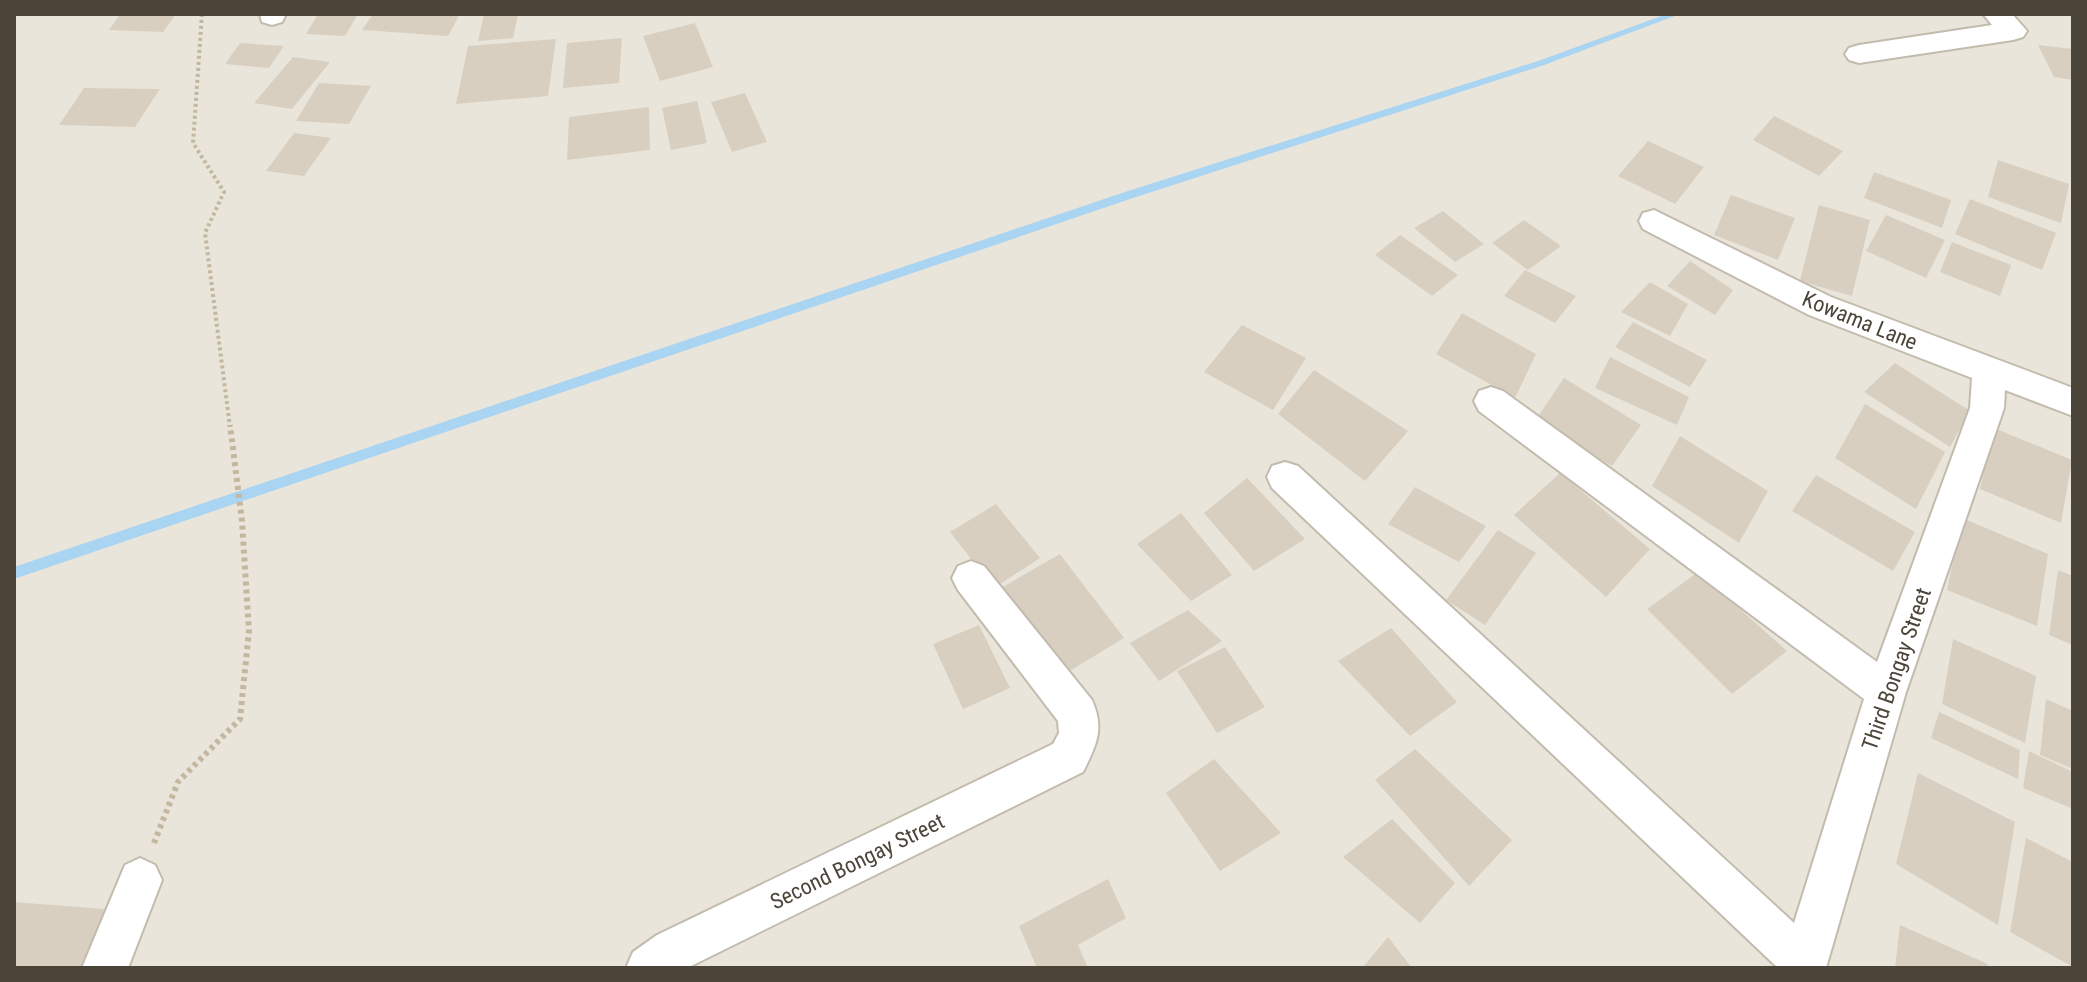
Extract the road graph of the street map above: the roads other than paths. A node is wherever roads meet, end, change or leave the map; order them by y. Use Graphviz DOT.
graph roads {
  1 [pos="1996,14"];
  2 [pos="1859,54"];
  3 [pos="1654,221"];
  4 [pos="1989,371"];
  5 [pos="1491,401"];
  6 [pos="2073,402"];
  7 [pos="1285,477"];
  8 [pos="971,578"];
  9 [pos="1886,692"];
  10 [pos="140,880"];
  11 [pos="1803,965"];
  12 [pos="105,968"];
  13 [pos="649,968"];
  1 -- 2 [label="street"];
  3 -- 4 [label="street, Kowama Lane"];
  4 -- 6 [label="street, Kowama Lane"];
  4 -- 9 [label="street, Third Bongay Street"];
  5 -- 9 [label="street"];
  7 -- 11 [label="street"];
  8 -- 13 [label="street, Second Bongay Street"];
  9 -- 11 [label="street, Third Bongay Street"];
  10 -- 12 [label="street"];
}
